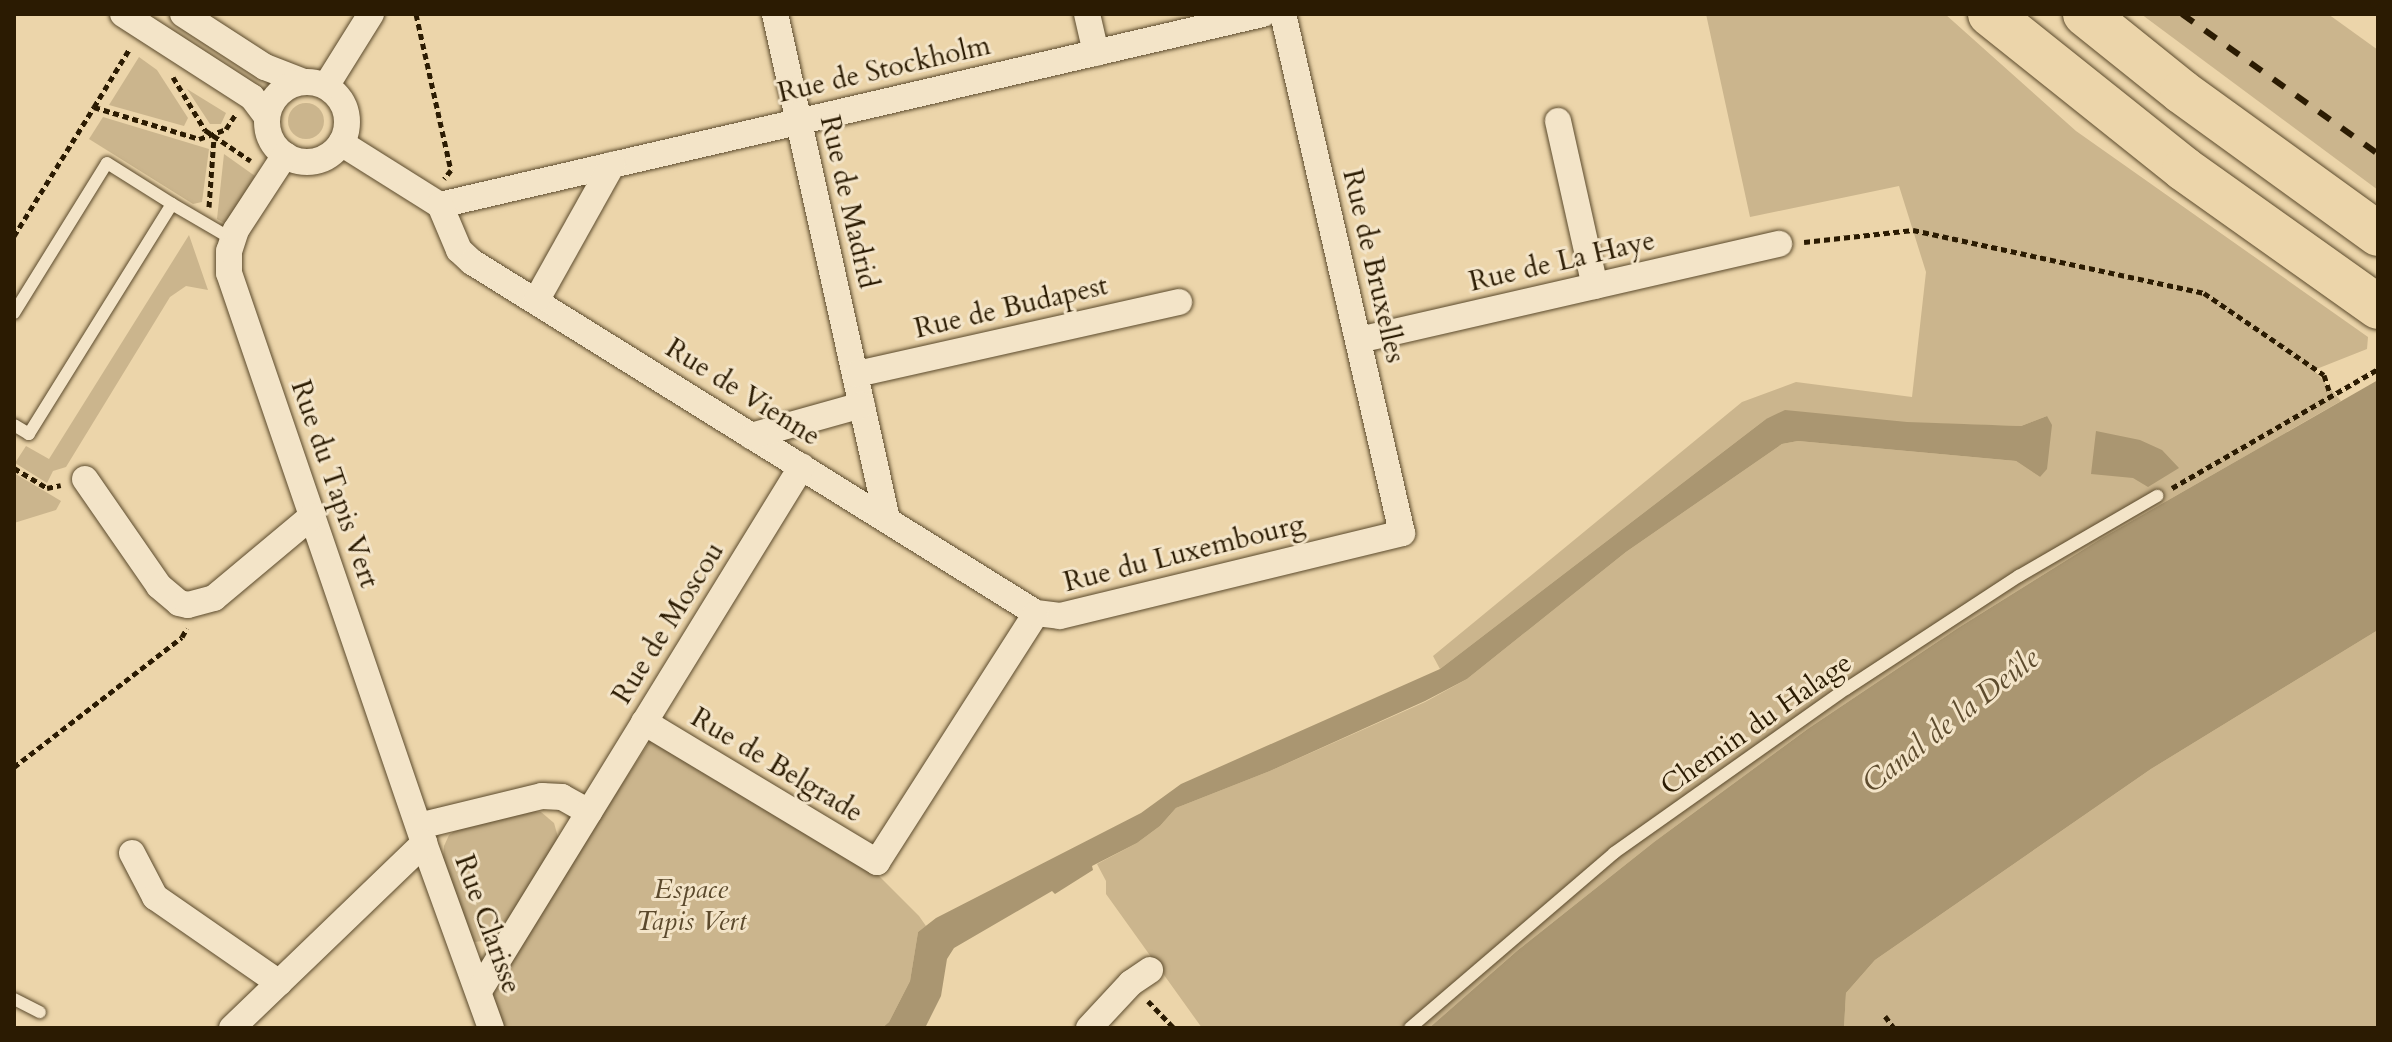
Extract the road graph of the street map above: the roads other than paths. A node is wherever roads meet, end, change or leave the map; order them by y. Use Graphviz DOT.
graph roads {
  1 [pos="123,14"];
  2 [pos="183,14"];
  3 [pos="371,14"];
  4 [pos="775,14"];
  5 [pos="1087,14"];
  6 [pos="1263,14"];
  7 [pos="1283,14"];
  8 [pos="1990,14"];
  9 [pos="2085,14"];
  10 [pos="1096,53"];
  11 [pos="315,84"];
  12 [pos="267,117"];
  13 [pos="1558,121"];
  14 [pos="797,122"];
  15 [pos="341,143"];
  16 [pos="278,165"];
  17 [pos="612,165"];
  18 [pos="435,202"];
  19 [pos="172,204"];
  20 [pos="2378,234"];
  21 [pos="232,239"];
  22 [pos="1779,244"];
  23 [pos="1595,286"];
  24 [pos="536,301"];
  25 [pos="1179,302"];
  26 [pos="2378,307"];
  27 [pos="14,313"];
  28 [pos="1359,340"];
  29 [pos="857,374"];
  30 [pos="862,405"];
  31 [pos="14,425"];
  32 [pos="751,436"];
  33 [pos="802,466"];
  34 [pos="85,479"];
  35 [pos="2157,496"];
  36 [pos="312,516"];
  37 [pos="887,519"];
  38 [pos="1402,533"];
  39 [pos="1036,613"];
  40 [pos="644,722"];
  41 [pos="589,812"];
  42 [pos="421,834"];
  43 [pos="132,853"];
  44 [pos="877,862"];
  45 [pos="1141,976"];
  46 [pos="279,983"];
  47 [pos="479,991"];
  48 [pos="14,999"];
  49 [pos="40,1012"];
  50 [pos="232,1028"];
  51 [pos="491,1028"];
  52 [pos="1089,1028"];
  53 [pos="1410,1028"];
  1 -- 12 [label="street"];
  2 -- 11 [label="street"];
  3 -- 11 [label="street"];
  4 -- 14 [label="street, Rue de Madrid"];
  5 -- 10 [label="street"];
  6 -- 10 [label="street, Rue de Stockholm"];
  7 -- 28 [label="street, Rue de Bruxelles"];
  8 -- 26 [label="highway"];
  9 -- 20 [label="highway"];
  10 -- 14 [label="street, Rue de Stockholm"];
  11 -- 12 [label="street"];
  11 -- 15 [label="street"];
  12 -- 16 [label="street"];
  13 -- 23 [label="street"];
  14 -- 17 [label="street, Rue de Stockholm"];
  14 -- 29 [label="street, Rue de Madrid"];
  15 -- 16 [label="street"];
  15 -- 18 [label="street"];
  16 -- 21 [label="street"];
  17 -- 18 [label="street, Rue de Stockholm"];
  17 -- 24 [label="street"];
  18 -- 24 [label="street, Rue de Vienne"];
  19 -- 21 [label="lane"];
  19 -- 27 [label="lane"];
  19 -- 31 [label="lane"];
  21 -- 36 [label="street, Rue du Tapis Vert"];
  22 -- 23 [label="street, Rue de La Haye"];
  23 -- 28 [label="street, Rue de La Haye"];
  24 -- 32 [label="street, Rue de Vienne"];
  25 -- 29 [label="street, Rue de Budapest"];
  28 -- 38 [label="street, Rue de Bruxelles"];
  29 -- 30 [label="street, Rue de Madrid"];
  30 -- 32 [label="street"];
  30 -- 37 [label="street, Rue de Madrid"];
  32 -- 33 [label="street, Rue de Vienne"];
  33 -- 37 [label="street, Rue de Vienne"];
  33 -- 40 [label="street, Rue de Moscou"];
  34 -- 36 [label="street"];
  35 -- 53 [label="lane, Chemin du Halage"];
  36 -- 42 [label="street, Rue du Tapis Vert"];
  37 -- 39 [label="street, Rue de Vienne"];
  38 -- 39 [label="street, Rue du Luxembourg"];
  39 -- 44 [label="street, Rue du Luxembourg"];
  40 -- 41 [label="street, Rue de Moscou"];
  40 -- 44 [label="street, Rue de Belgrade"];
  41 -- 42 [label="street"];
  41 -- 47 [label="street, Rue de Moscou"];
  42 -- 46 [label="street"];
  42 -- 47 [label="street, Rue Clarisse"];
  43 -- 46 [label="street"];
  45 -- 52 [label="street"];
  46 -- 50 [label="street"];
  47 -- 51 [label="street, Rue Clarisse"];
  48 -- 49 [label="lane"];
}
